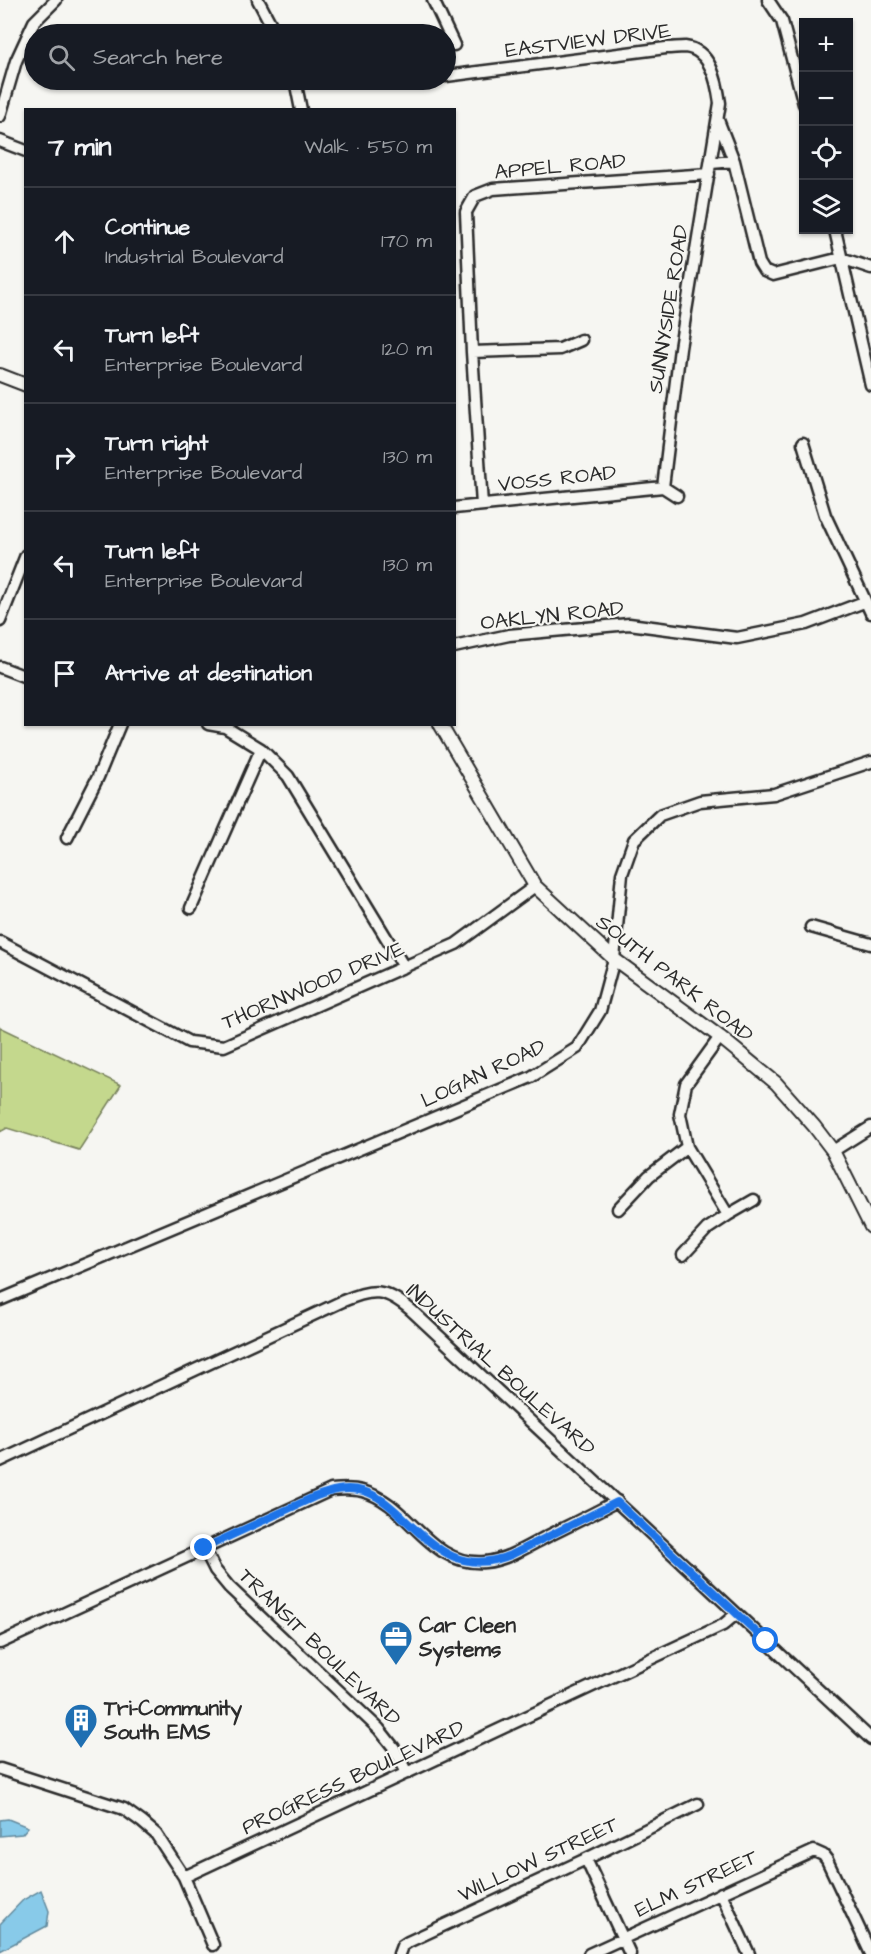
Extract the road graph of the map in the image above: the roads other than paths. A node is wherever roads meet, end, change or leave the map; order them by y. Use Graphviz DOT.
graph roads {
  1 [pos="56,0"];
  2 [pos="258,0"];
  3 [pos="433,0"];
  4 [pos="768,0"];
  5 [pos="33,24"];
  6 [pos="271,24"];
  7 [pos="444,24"];
  8 [pos="24,44"];
  9 [pos="456,75"];
  10 [pos="799,85"];
  11 [pos="297,90"];
  12 [pos="301,108"];
  13 [pos="0,116"];
  14 [pos="718,119"];
  15 [pos="0,141"];
  16 [pos="24,150"];
  17 [pos="734,161"];
  18 [pos="710,168"];
  19 [pos="836,234"];
  20 [pos="842,258"];
  21 [pos="871,268"];
  22 [pos="581,340"];
  23 [pos="472,352"];
  24 [pos="0,375"];
  25 [pos="24,384"];
  26 [pos="871,385"];
  27 [pos="803,442"];
  28 [pos="663,487"];
  29 [pos="677,496"];
  30 [pos="482,505"];
  31 [pos="456,508"];
  32 [pos="24,560"];
  33 [pos="864,602"];
  34 [pos="871,613"];
  35 [pos="0,621"];
  36 [pos="456,647"];
  37 [pos="0,667"];
  38 [pos="24,676"];
  39 [pos="119,726"];
  40 [pos="219,726"];
  41 [pos="441,726"];
  42 [pos="261,749"];
  43 [pos="871,762"];
  44 [pos="67,838"];
  45 [pos="535,886"];
  46 [pos="191,909"];
  47 [pos="811,927"];
  48 [pos="0,942"];
  49 [pos="871,944"];
  50 [pos="614,959"];
  51 [pos="404,968"];
  52 [pos="720,1037"];
  53 [pos="871,1128"];
  54 [pos="687,1147"];
  55 [pos="833,1151"];
  56 [pos="754,1200"];
  57 [pos="618,1209"];
  58 [pos="728,1215"];
  59 [pos="871,1227"];
  60 [pos="683,1255"];
  61 [pos="0,1300"];
  62 [pos="0,1461"];
  63 [pos="617,1502"];
  64 [pos="204,1548"];
  65 [pos="736,1614"];
  66 [pos="0,1643"];
  67 [pos="871,1739"];
  68 [pos="0,1769"];
  69 [pos="407,1773"];
  70 [pos="698,1804"];
  71 [pos="586,1859"];
  72 [pos="184,1877"];
  73 [pos="721,1893"];
  74 [pos="623,1939"];
  75 [pos="213,1945"];
  76 [pos="399,1953"];
  77 [pos="589,1954"];
  78 [pos="630,1954"];
  79 [pos="749,1954"];
  80 [pos="871,1954"];
  1 -- 5 [label="street"];
  2 -- 6 [label="street"];
  3 -- 7 [label="street"];
  4 -- 10 [label="street"];
  8 -- 13 [label="street"];
  9 -- 14 [label="street, EASTVIEW DRIVE"];
  11 -- 12 [label="street"];
  14 -- 17 [label="street"];
  14 -- 18 [label="street, SUNNYSIDE ROAD"];
  15 -- 16 [label="street"];
  17 -- 18 [label="street, APPEL ROAD"];
  17 -- 20 [label="street"];
  18 -- 23 [label="street, APPEL ROAD"];
  18 -- 28 [label="street, SUNNYSIDE ROAD"];
  19 -- 20 [label="street"];
  20 -- 21 [label="street"];
  20 -- 26 [label="street"];
  22 -- 23 [label="street"];
  23 -- 30 [label="street, APPEL ROAD"];
  24 -- 25 [label="main road"];
  27 -- 33 [label="street"];
  28 -- 29 [label="street"];
  28 -- 30 [label="street, VOSS ROAD"];
  30 -- 31 [label="street, VOSS ROAD"];
  32 -- 35 [label="street"];
  33 -- 34 [label="street"];
  33 -- 36 [label="street, OAKLYN ROAD"];
  37 -- 38 [label="street"];
  39 -- 44 [label="street"];
  40 -- 42 [label="street"];
  41 -- 45 [label="main road, SOUTH PARK ROAD"];
  42 -- 46 [label="street"];
  42 -- 51 [label="street"];
  43 -- 50 [label="street, LOGAN ROAD"];
  45 -- 50 [label="main road, SOUTH PARK ROAD"];
  45 -- 51 [label="street, THORNWOOD DRIVE"];
  47 -- 49 [label="street"];
  48 -- 51 [label="street, THORNWOOD DRIVE"];
  50 -- 52 [label="main road, SOUTH PARK ROAD"];
  50 -- 61 [label="street, LOGAN ROAD"];
  52 -- 54 [label="street"];
  52 -- 55 [label="main road, SOUTH PARK ROAD"];
  53 -- 55 [label="street"];
  54 -- 57 [label="street"];
  54 -- 58 [label="street"];
  55 -- 59 [label="main road, SOUTH PARK ROAD"];
  56 -- 58 [label="street"];
  58 -- 60 [label="street"];
  62 -- 63 [label="street, INDUSTRIAL BOULEVARD"];
  63 -- 64 [label="street"];
  63 -- 65 [label="street, INDUSTRIAL BOULEVARD"];
  64 -- 66 [label="street"];
  64 -- 69 [label="street, TRANSIT BOULEVARD"];
  65 -- 67 [label="street, INDUSTRIAL BOULEVARD"];
  65 -- 69 [label="street, PROGRESS BOULEVARD"];
  68 -- 72 [label="street"];
  69 -- 72 [label="street, PROGRESS BOULEVARD"];
  70 -- 71 [label="street, WILLOW STREET"];
  71 -- 74 [label="street"];
  71 -- 76 [label="street, WILLOW STREET"];
  72 -- 75 [label="street"];
  73 -- 74 [label="street, ELM STREET"];
  73 -- 79 [label="street"];
  73 -- 80 [label="street, ELM STREET"];
  74 -- 77 [label="street, ELM STREET"];
  74 -- 78 [label="street"];
}
